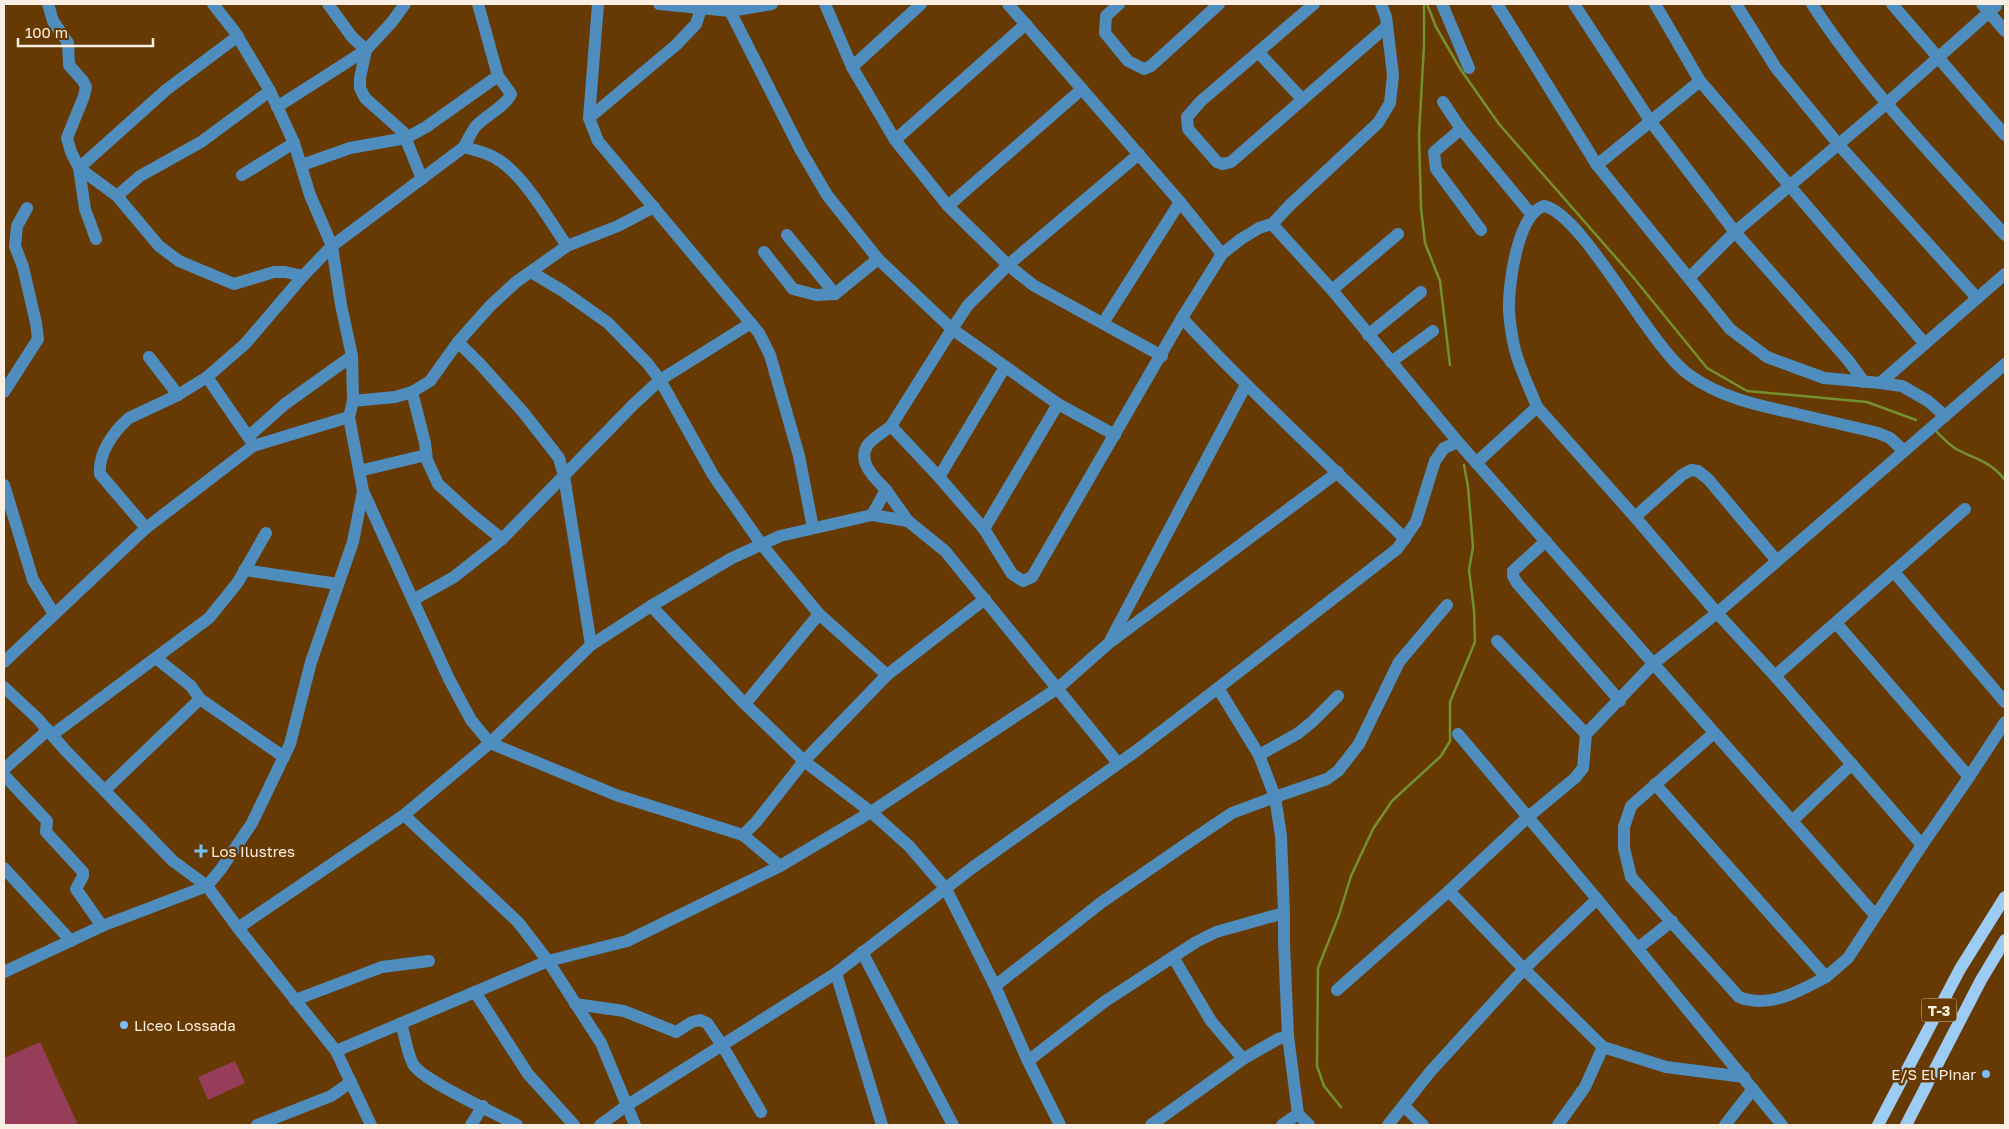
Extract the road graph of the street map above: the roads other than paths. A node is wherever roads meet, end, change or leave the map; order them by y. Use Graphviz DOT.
graph roads {
  1 [pos="48,4"];
  2 [pos="213,4"];
  3 [pos="328,4"];
  4 [pos="405,4"];
  5 [pos="598,4"];
  6 [pos="659,4"];
  7 [pos="772,4"];
  8 [pos="825,4"];
  9 [pos="921,4"];
  10 [pos="1008,4"];
  11 [pos="1119,4"];
  12 [pos="1218,4"];
  13 [pos="1314,4"];
  14 [pos="1381,4"];
  15 [pos="1442,4"];
  16 [pos="1497,4"];
  17 [pos="1574,4"];
  18 [pos="1655,4"];
  19 [pos="1736,4"];
  20 [pos="1812,4"];
  21 [pos="1892,4"];
  22 [pos="480,5"];
  23 [pos="702,6"];
  24 [pos="1990,7"];
  25 [pos="730,10"];
  26 [pos="2005,16"];
  27 [pos="1026,24"];
  28 [pos="1386,27"];
  29 [pos="2005,31"];
  30 [pos="238,36"];
  31 [pos="366,50"];
  32 [pos="1258,52"];
  33 [pos="1938,57"];
  34 [pos="852,67"];
  35 [pos="1469,68"];
  36 [pos="498,76"];
  37 [pos="1700,81"];
  38 [pos="1082,89"];
  39 [pos="270,91"];
  40 [pos="1302,99"];
  41 [pos="1443,102"];
  42 [pos="1886,104"];
  43 [pos="277,107"];
  44 [pos="589,118"];
  45 [pos="1651,122"];
  46 [pos="1461,129"];
  47 [pos="2005,135"];
  48 [pos="406,138"];
  49 [pos="895,140"];
  50 [pos="294,143"];
  51 [pos="1839,144"];
  52 [pos="464,147"];
  53 [pos="1139,154"];
  54 [pos="302,165"];
  55 [pos="1597,165"];
  56 [pos="79,168"];
  57 [pos="242,175"];
  58 [pos="422,179"];
  59 [pos="1790,187"];
  60 [pos="117,196"];
  61 [pos="1180,202"];
  62 [pos="948,206"];
  63 [pos="654,207"];
  64 [pos="27,208"];
  65 [pos="1531,214"];
  66 [pos="1272,224"];
  67 [pos="1481,230"];
  68 [pos="1735,232"];
  69 [pos="1398,234"];
  70 [pos="787,235"];
  71 [pos="2005,235"];
  72 [pos="96,240"];
  73 [pos="332,246"];
  74 [pos="567,246"];
  75 [pos="764,252"];
  76 [pos="1222,254"];
  77 [pos="878,259"];
  78 [pos="1008,265"];
  79 [pos="530,272"];
  80 [pos="2005,274"];
  81 [pos="303,276"];
  82 [pos="1689,278"];
  83 [pos="1332,290"];
  84 [pos="1421,292"];
  85 [pos="835,294"];
  86 [pos="1977,298"];
  87 [pos="1182,318"];
  88 [pos="751,323"];
  89 [pos="1102,323"];
  90 [pos="952,329"];
  91 [pos="1433,331"];
  92 [pos="1368,335"];
  93 [pos="458,342"];
  94 [pos="1925,344"];
  95 [pos="352,356"];
  96 [pos="1162,356"];
  97 [pos="149,357"];
  98 [pos="1392,362"];
  99 [pos="2005,364"];
  100 [pos="1005,367"];
  101 [pos="207,377"];
  102 [pos="660,380"];
  103 [pos="1864,382"];
  104 [pos="1880,384"];
  105 [pos="1246,385"];
  106 [pos="4,392"];
  107 [pos="412,392"];
  108 [pos="178,395"];
  109 [pos="353,401"];
  110 [pos="1058,404"];
  111 [pos="1537,407"];
  112 [pos="1945,416"];
  113 [pos="349,418"];
  114 [pos="891,426"];
  115 [pos="1115,435"];
  116 [pos="251,441"];
  117 [pos="1458,442"];
  118 [pos="1904,451"];
  119 [pos="426,455"];
  120 [pos="1476,463"];
  121 [pos="359,471"];
  122 [pos="1338,472"];
  123 [pos="564,476"];
  124 [pos="938,476"];
  125 [pos="4,485"];
  126 [pos="886,490"];
  127 [pos="363,491"];
  128 [pos="1965,509"];
  129 [pos="872,515"];
  130 [pos="1635,517"];
  131 [pos="908,521"];
  132 [pos="146,528"];
  133 [pos="813,528"];
  134 [pos="984,529"];
  135 [pos="266,533"];
  136 [pos="502,539"];
  137 [pos="1405,539"];
  138 [pos="1546,541"];
  139 [pos="762,544"];
  140 [pos="1777,561"];
  141 [pos="244,570"];
  142 [pos="1894,572"];
  143 [pos="338,584"];
  144 [pos="985,599"];
  145 [pos="413,600"];
  146 [pos="1447,605"];
  147 [pos="651,606"];
  148 [pos="1717,613"];
  149 [pos="54,614"];
  150 [pos="819,614"];
  151 [pos="1836,623"];
  152 [pos="1496,641"];
  153 [pos="1109,643"];
  154 [pos="591,645"];
  155 [pos="156,658"];
  156 [pos="4,662"];
  157 [pos="1654,663"];
  158 [pos="887,675"];
  159 [pos="1775,676"];
  160 [pos="4,687"];
  161 [pos="1058,688"];
  162 [pos="1218,688"];
  163 [pos="1338,696"];
  164 [pos="200,699"];
  165 [pos="1620,701"];
  166 [pos="2005,702"];
  167 [pos="745,704"];
  168 [pos="2005,722"];
  169 [pos="50,732"];
  170 [pos="1714,733"];
  171 [pos="1458,734"];
  172 [pos="1586,734"];
  173 [pos="490,743"];
  174 [pos="1259,755"];
  175 [pos="284,757"];
  176 [pos="804,762"];
  177 [pos="1118,763"];
  178 [pos="1852,764"];
  179 [pos="4,768"];
  180 [pos="4,775"];
  181 [pos="1968,777"];
  182 [pos="1655,784"];
  183 [pos="105,790"];
  184 [pos="1275,797"];
  185 [pos="871,812"];
  186 [pos="404,815"];
  187 [pos="1528,817"];
  188 [pos="1792,821"];
  189 [pos="743,835"];
  190 [pos="1922,845"];
  191 [pos="780,866"];
  192 [pos="4,868"];
  193 [pos="207,886"];
  194 [pos="946,889"];
  195 [pos="1449,891"];
  196 [pos="2005,897"];
  197 [pos="1597,898"];
  198 [pos="1284,913"];
  199 [pos="1875,915"];
  200 [pos="1672,921"];
  201 [pos="102,926"];
  202 [pos="238,928"];
  203 [pos="2005,940"];
  204 [pos="71,941"];
  205 [pos="1638,948"];
  206 [pos="862,952"];
  207 [pos="1173,957"];
  208 [pos="429,961"];
  209 [pos="548,961"];
  210 [pos="1524,969"];
  211 [pos="4,972"];
  212 [pos="836,974"];
  213 [pos="1826,977"];
  214 [pos="995,986"];
  215 [pos="1336,990"];
  216 [pos="475,992"];
  217 [pos="295,1000"];
  218 [pos="575,1004"];
  219 [pos="401,1023"];
  220 [pos="1288,1036"];
  221 [pos="722,1045"];
  222 [pos="1603,1047"];
  223 [pos="336,1051"];
  224 [pos="1243,1059"];
  225 [pos="1028,1061"];
  226 [pos="1744,1077"];
  227 [pos="351,1082"];
  228 [pos="1753,1089"];
  229 [pos="483,1106"];
  230 [pos="626,1106"];
  231 [pos="1404,1106"];
  232 [pos="761,1112"];
  233 [pos="1298,1114"];
  234 [pos="286,1120"];
  235 [pos="257,1125"];
  236 [pos="371,1125"];
  237 [pos="471,1125"];
  238 [pos="517,1125"];
  239 [pos="574,1125"];
  240 [pos="600,1125"];
  241 [pos="635,1125"];
  242 [pos="882,1125"];
  243 [pos="953,1125"];
  244 [pos="1060,1125"];
  245 [pos="1151,1125"];
  246 [pos="1282,1125"];
  247 [pos="1309,1125"];
  248 [pos="1388,1125"];
  249 [pos="1424,1125"];
  250 [pos="1558,1125"];
  251 [pos="1725,1125"];
  252 [pos="1782,1125"];
  253 [pos="1878,1125"];
  254 [pos="1906,1125"];
  1 -- 56 [label="street"];
  2 -- 30 [label="street"];
  3 -- 31 [label="street"];
  4 -- 31 [label="street"];
  5 -- 44 [label="street"];
  6 -- 23 [label="street"];
  7 -- 25 [label="street"];
  8 -- 34 [label="street"];
  9 -- 34 [label="street"];
  10 -- 27 [label="street"];
  11 -- 12 [label="street"];
  13 -- 32 [label="street"];
  14 -- 28 [label="street"];
  15 -- 35 [label="street"];
  16 -- 55 [label="street"];
  17 -- 45 [label="street"];
  18 -- 37 [label="street"];
  19 -- 51 [label="street"];
  20 -- 42 [label="street"];
  21 -- 33 [label="street"];
  22 -- 36 [label="street"];
  23 -- 25 [label="street"];
  23 -- 44 [label="street"];
  24 -- 26 [label="street"];
  24 -- 29 [label="street"];
  24 -- 33 [label="street"];
  25 -- 77 [label="street"];
  27 -- 38 [label="street"];
  27 -- 49 [label="street"];
  28 -- 40 [label="street"];
  28 -- 66 [label="street"];
  30 -- 39 [label="street"];
  30 -- 56 [label="street"];
  31 -- 43 [label="street"];
  31 -- 48 [label="street"];
  32 -- 40 [label="street"];
  32 -- 40 [label="street"];
  33 -- 42 [label="street"];
  33 -- 47 [label="street"];
  34 -- 49 [label="street"];
  36 -- 48 [label="street"];
  36 -- 52 [label="street"];
  37 -- 45 [label="street"];
  37 -- 59 [label="street"];
  38 -- 53 [label="street"];
  38 -- 62 [label="street"];
  39 -- 43 [label="street"];
  39 -- 60 [label="street"];
  41 -- 46 [label="street"];
  42 -- 51 [label="street"];
  42 -- 71 [label="street"];
  43 -- 50 [label="street"];
  44 -- 63 [label="street"];
  45 -- 55 [label="street"];
  45 -- 68 [label="street"];
  46 -- 65 [label="street"];
  46 -- 67 [label="street"];
  48 -- 54 [label="street"];
  48 -- 58 [label="street"];
  49 -- 62 [label="street"];
  50 -- 54 [label="street"];
  50 -- 57 [label="street"];
  51 -- 59 [label="street"];
  51 -- 86 [label="street"];
  52 -- 58 [label="street"];
  52 -- 74 [label="street"];
  53 -- 61 [label="street"];
  53 -- 78 [label="street"];
  54 -- 73 [label="street"];
  55 -- 82 [label="street"];
  56 -- 60 [label="street"];
  56 -- 72 [label="street"];
  58 -- 73 [label="street"];
  59 -- 68 [label="street"];
  59 -- 94 [label="street"];
  60 -- 81 [label="street"];
  61 -- 76 [label="street"];
  61 -- 89 [label="street"];
  62 -- 78 [label="street"];
  63 -- 74 [label="street"];
  63 -- 88 [label="street"];
  64 -- 106 [label="street"];
  65 -- 111 [label="street"];
  65 -- 118 [label="street"];
  66 -- 76 [label="street"];
  66 -- 83 [label="street"];
  68 -- 82 [label="street"];
  68 -- 103 [label="street"];
  69 -- 83 [label="street"];
  70 -- 85 [label="street"];
  73 -- 81 [label="street"];
  73 -- 95 [label="street"];
  74 -- 79 [label="street"];
  75 -- 85 [label="street"];
  76 -- 87 [label="street"];
  77 -- 85 [label="street"];
  77 -- 90 [label="street"];
  78 -- 89 [label="street"];
  78 -- 90 [label="street"];
  79 -- 93 [label="street"];
  79 -- 102 [label="street"];
  80 -- 86 [label="street"];
  81 -- 101 [label="street"];
  82 -- 103 [label="street"];
  83 -- 92 [label="street"];
  84 -- 92 [label="street"];
  86 -- 94 [label="street"];
  87 -- 96 [label="street"];
  87 -- 105 [label="street"];
  88 -- 102 [label="street"];
  88 -- 133 [label="street"];
  89 -- 96 [label="street"];
  90 -- 100 [label="street"];
  90 -- 114 [label="street"];
  91 -- 98 [label="street"];
  92 -- 98 [label="street"];
  93 -- 107 [label="street"];
  93 -- 123 [label="street"];
  94 -- 104 [label="street"];
  95 -- 109 [label="street"];
  95 -- 116 [label="street"];
  96 -- 115 [label="street"];
  97 -- 108 [label="street"];
  98 -- 117 [label="street"];
  99 -- 112 [label="street"];
  100 -- 110 [label="street"];
  100 -- 124 [label="street"];
  101 -- 108 [label="street"];
  101 -- 116 [label="street"];
  102 -- 123 [label="street"];
  102 -- 139 [label="street"];
  103 -- 104 [label="street"];
  104 -- 112 [label="street"];
  105 -- 122 [label="street"];
  105 -- 153 [label="street"];
  107 -- 109 [label="street"];
  107 -- 119 [label="street"];
  108 -- 132 [label="street"];
  109 -- 113 [label="street"];
  110 -- 115 [label="street"];
  110 -- 134 [label="street"];
  111 -- 120 [label="street"];
  111 -- 130 [label="street"];
  112 -- 118 [label="street"];
  113 -- 116 [label="street"];
  113 -- 121 [label="street"];
  114 -- 124 [label="street"];
  114 -- 126 [label="street"];
  115 -- 134 [label="street"];
  116 -- 132 [label="street"];
  117 -- 120 [label="street"];
  117 -- 137 [label="street"];
  118 -- 140 [label="street"];
  119 -- 121 [label="street"];
  119 -- 136 [label="street"];
  120 -- 138 [label="street"];
  121 -- 127 [label="street"];
  122 -- 137 [label="street"];
  122 -- 153 [label="street"];
  123 -- 136 [label="street"];
  123 -- 154 [label="street"];
  124 -- 134 [label="street"];
  125 -- 149 [label="street"];
  126 -- 129 [label="street"];
  126 -- 131 [label="street"];
  127 -- 143 [label="street"];
  127 -- 145 [label="street"];
  128 -- 142 [label="street"];
  129 -- 131 [label="street"];
  129 -- 133 [label="street"];
  130 -- 140 [label="street"];
  130 -- 148 [label="street"];
  131 -- 144 [label="street"];
  132 -- 149 [label="street"];
  133 -- 139 [label="street"];
  135 -- 141 [label="street"];
  136 -- 145 [label="street"];
  137 -- 162 [label="street"];
  138 -- 157 [label="street"];
  138 -- 165 [label="street"];
  139 -- 147 [label="street"];
  139 -- 150 [label="street"];
  140 -- 148 [label="street"];
  141 -- 143 [label="street"];
  141 -- 155 [label="street"];
  142 -- 151 [label="street"];
  142 -- 166 [label="street"];
  143 -- 175 [label="street"];
  144 -- 158 [label="street"];
  144 -- 161 [label="street"];
  145 -- 173 [label="street"];
  146 -- 184 [label="street"];
  147 -- 154 [label="street"];
  147 -- 167 [label="street"];
  148 -- 157 [label="street"];
  148 -- 159 [label="street"];
  149 -- 156 [label="street"];
  150 -- 158 [label="street"];
  150 -- 167 [label="street"];
  151 -- 159 [label="street"];
  151 -- 181 [label="street"];
  152 -- 172 [label="street"];
  153 -- 161 [label="street"];
  154 -- 173 [label="street"];
  155 -- 164 [label="street"];
  155 -- 169 [label="street"];
  157 -- 165 [label="street"];
  157 -- 170 [label="street"];
  158 -- 176 [label="street"];
  159 -- 178 [label="street"];
  160 -- 169 [label="street"];
  161 -- 177 [label="street"];
  161 -- 185 [label="street"];
  162 -- 174 [label="street"];
  162 -- 177 [label="street"];
  163 -- 174 [label="street"];
  164 -- 175 [label="street"];
  164 -- 183 [label="street"];
  165 -- 172 [label="street"];
  167 -- 176 [label="street"];
  168 -- 181 [label="street"];
  169 -- 179 [label="street"];
  169 -- 183 [label="street"];
  170 -- 182 [label="street"];
  170 -- 188 [label="street"];
  171 -- 187 [label="street"];
  172 -- 187 [label="street"];
  173 -- 186 [label="street"];
  173 -- 189 [label="street"];
  174 -- 184 [label="street"];
  175 -- 193 [label="street"];
  176 -- 185 [label="street"];
  176 -- 189 [label="street"];
  177 -- 194 [label="street"];
  178 -- 188 [label="street"];
  178 -- 190 [label="street"];
  180 -- 201 [label="street"];
  181 -- 190 [label="street"];
  182 -- 200 [label="street"];
  182 -- 213 [label="street"];
  183 -- 193 [label="street"];
  184 -- 198 [label="street"];
  184 -- 214 [label="street"];
  185 -- 191 [label="street"];
  185 -- 194 [label="street"];
  186 -- 202 [label="street"];
  186 -- 209 [label="street"];
  187 -- 195 [label="street"];
  187 -- 197 [label="street"];
  188 -- 199 [label="street"];
  189 -- 191 [label="street"];
  190 -- 199 [label="street"];
  191 -- 209 [label="street"];
  192 -- 204 [label="street"];
  193 -- 201 [label="street"];
  193 -- 202 [label="street"];
  194 -- 206 [label="street"];
  194 -- 214 [label="street"];
  195 -- 210 [label="street"];
  195 -- 215 [label="street"];
  196 -- 253 [label="main road, T-3"];
  197 -- 205 [label="street"];
  197 -- 210 [label="street"];
  198 -- 207 [label="street"];
  198 -- 220 [label="street"];
  199 -- 213 [label="street"];
  200 -- 205 [label="street"];
  200 -- 213 [label="street"];
  201 -- 204 [label="street"];
  202 -- 217 [label="street"];
  203 -- 254 [label="main road, T-3"];
  204 -- 211 [label="street"];
  205 -- 226 [label="street"];
  206 -- 212 [label="street"];
  206 -- 243 [label="street"];
  207 -- 224 [label="street"];
  207 -- 225 [label="street"];
  208 -- 217 [label="street"];
  209 -- 216 [label="street"];
  209 -- 218 [label="street"];
  210 -- 222 [label="street"];
  210 -- 231 [label="street"];
  212 -- 221 [label="street"];
  212 -- 242 [label="street"];
  214 -- 225 [label="street"];
  216 -- 219 [label="street"];
  216 -- 239 [label="street"];
  217 -- 223 [label="street"];
  218 -- 221 [label="street"];
  218 -- 230 [label="street"];
  219 -- 223 [label="street"];
  219 -- 229 [label="street"];
  220 -- 224 [label="street"];
  220 -- 233 [label="street"];
  221 -- 230 [label="street"];
  221 -- 232 [label="street"];
  222 -- 226 [label="street"];
  222 -- 250 [label="street"];
  223 -- 227 [label="street"];
  224 -- 245 [label="street"];
  225 -- 244 [label="street"];
  226 -- 228 [label="street"];
  227 -- 234 [label="street"];
  227 -- 236 [label="street"];
  228 -- 251 [label="street"];
  228 -- 252 [label="street"];
  229 -- 237 [label="street"];
  229 -- 238 [label="street"];
  230 -- 240 [label="street"];
  230 -- 241 [label="street"];
  231 -- 248 [label="street"];
  231 -- 249 [label="street"];
  233 -- 246 [label="street"];
  233 -- 247 [label="street"];
  234 -- 235 [label="street"];
}
